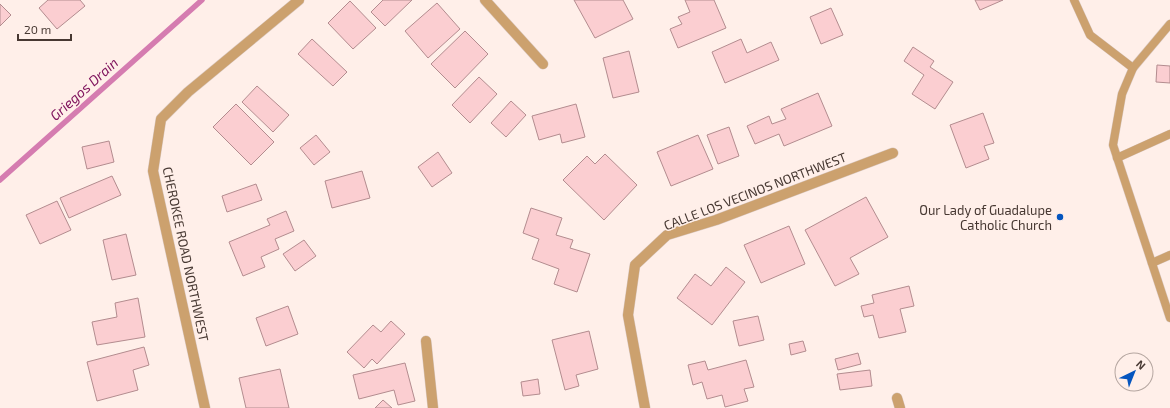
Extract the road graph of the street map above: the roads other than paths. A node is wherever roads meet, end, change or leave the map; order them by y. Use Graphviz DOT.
graph roads {
  1 [pos="298,0"];
  2 [pos="485,0"];
  3 [pos="1074,0"];
  4 [pos="1170,24"];
  5 [pos="543,64"];
  6 [pos="1133,68"];
  7 [pos="1170,134"];
  8 [pos="893,153"];
  9 [pos="1117,158"];
  10 [pos="1170,255"];
  11 [pos="1152,264"];
  12 [pos="1170,318"];
  13 [pos="426,341"];
  14 [pos="206,408"];
  15 [pos="433,408"];
  16 [pos="645,408"];
  1 -- 14 [label="street, CHEROKEE ROAD NORTHWEST"];
  2 -- 5 [label="street"];
  3 -- 6 [label="lane"];
  4 -- 6 [label="lane"];
  6 -- 9 [label="lane"];
  7 -- 9 [label="lane"];
  8 -- 16 [label="street, CALLE LOS VECINOS NORTHWEST"];
  9 -- 11 [label="lane"];
  10 -- 11 [label="lane"];
  11 -- 12 [label="lane"];
  13 -- 15 [label="street"];
}
